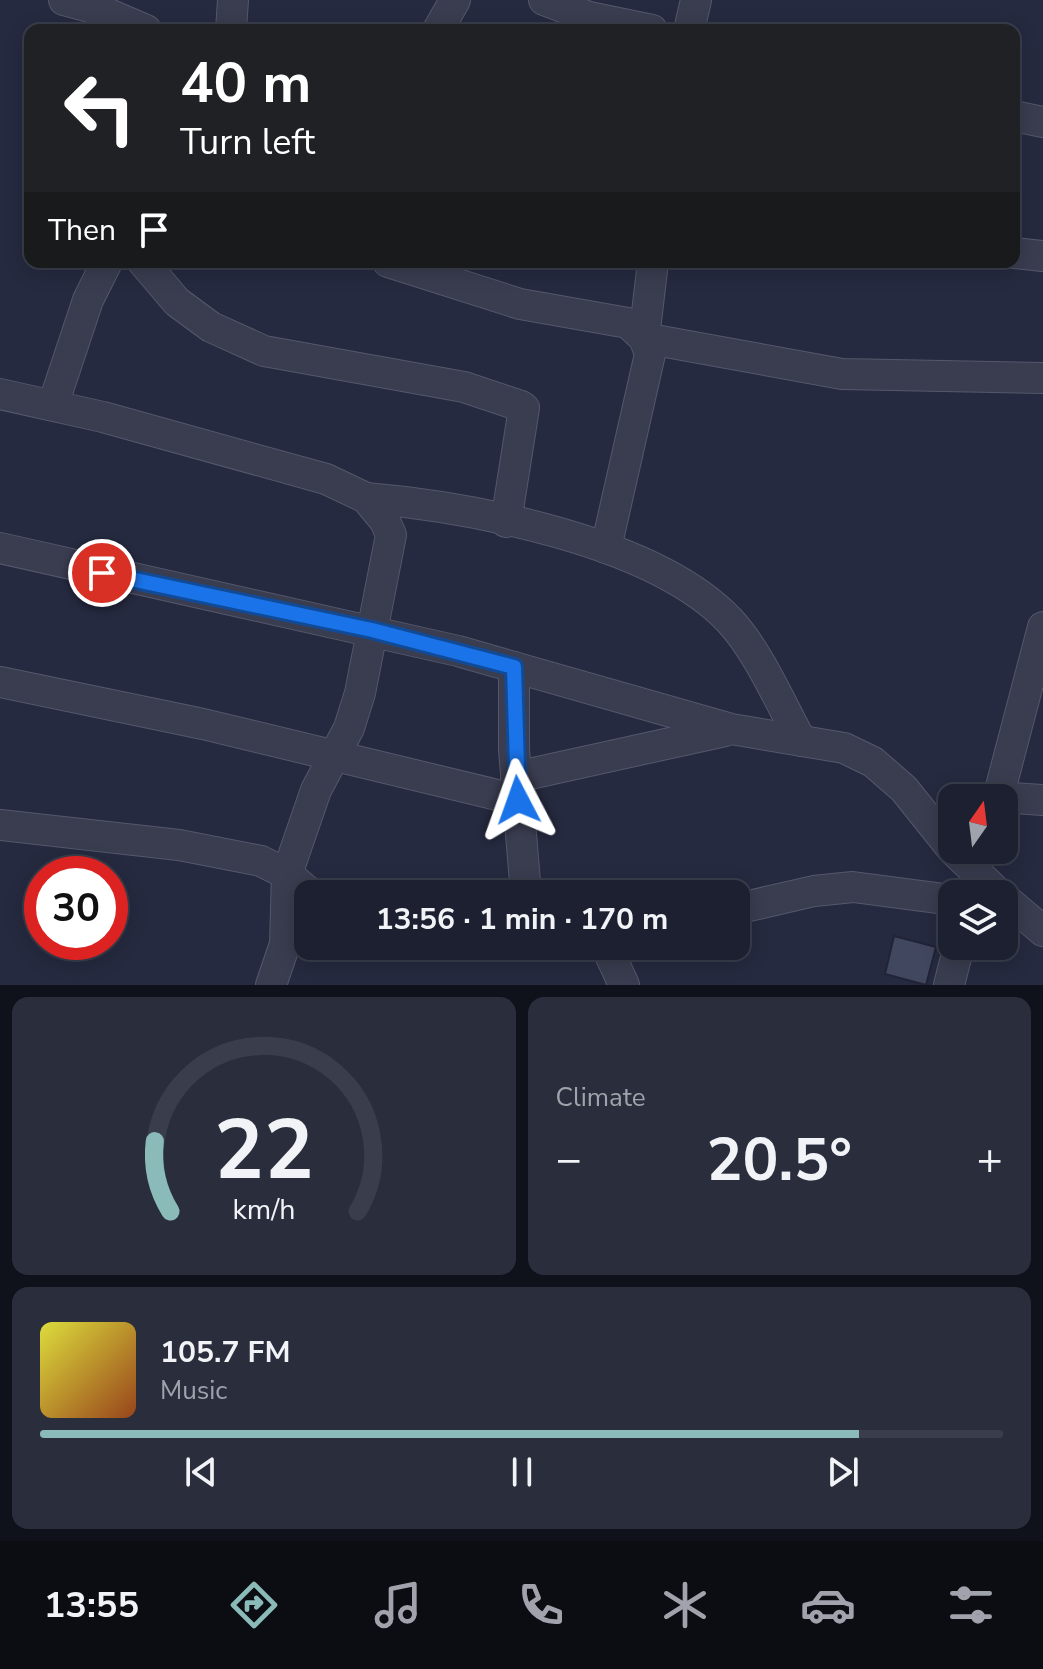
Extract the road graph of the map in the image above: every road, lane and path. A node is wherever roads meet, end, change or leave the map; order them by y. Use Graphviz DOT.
graph roads {
  1 [pos="64,0"];
  2 [pos="233,0"];
  3 [pos="455,0"];
  4 [pos="544,0"];
  5 [pos="696,0"];
  6 [pos="132,24"];
  7 [pos="231,24"];
  8 [pos="441,24"];
  9 [pos="623,24"];
  10 [pos="690,24"];
  11 [pos="1020,117"];
  12 [pos="1043,122"];
  13 [pos="1020,254"];
  14 [pos="1043,256"];
  15 [pos="104,268"];
  16 [pos="148,268"];
  17 [pos="407,268"];
  18 [pos="652,268"];
  19 [pos="644,338"];
  20 [pos="1043,378"];
  21 [pos="0,394"];
  22 [pos="53,405"];
  23 [pos="366,498"];
  24 [pos="506,522"];
  25 [pos="0,548"];
  26 [pos="606,548"];
  27 [pos="372,630"];
  28 [pos="1042,639"];
  29 [pos="514,667"];
  30 [pos="0,682"];
  31 [pos="731,729"];
  32 [pos="801,741"];
  33 [pos="335,756"];
  34 [pos="1002,784"];
  35 [pos="517,788"];
  36 [pos="1018,799"];
  37 [pos="1043,800"];
  38 [pos="0,825"];
  39 [pos="938,831"];
  40 [pos="969,864"];
  41 [pos="287,874"];
  42 [pos="985,879"];
  43 [pos="294,880"];
  44 [pos="525,880"];
  45 [pos="938,898"];
  46 [pos="750,906"];
  47 [pos="1018,910"];
  48 [pos="1043,931"];
  49 [pos="614,960"];
  50 [pos="955,960"];
  51 [pos="271,985"];
  52 [pos="624,985"];
  53 [pos="949,985"];
  1 -- 6 [label="street"];
  2 -- 7 [label="street"];
  3 -- 8 [label="street"];
  4 -- 9 [label="street"];
  5 -- 10 [label="street"];
  11 -- 12 [label="street"];
  13 -- 14 [label="street"];
  15 -- 22 [label="street"];
  16 -- 24 [label="street"];
  17 -- 19 [label="street"];
  18 -- 19 [label="street"];
  19 -- 20 [label="street"];
  19 -- 26 [label="street"];
  21 -- 22 [label="street"];
  22 -- 23 [label="street"];
  23 -- 24 [label="street"];
  23 -- 27 [label="street"];
  24 -- 26 [label="street"];
  25 -- 27 [label="street"];
  26 -- 32 [label="street"];
  27 -- 29 [label="street"];
  27 -- 33 [label="street"];
  28 -- 34 [label="street"];
  29 -- 31 [label="street"];
  29 -- 35 [label="street"];
  30 -- 33 [label="street"];
  31 -- 32 [label="street"];
  31 -- 35 [label="street"];
  32 -- 39 [label="street"];
  33 -- 35 [label="street"];
  33 -- 41 [label="street"];
  35 -- 44 [label="street"];
  36 -- 37 [label="street"];
  38 -- 41 [label="street"];
  40 -- 42 [label="street"];
  41 -- 43 [label="street"];
  41 -- 51 [label="street"];
  45 -- 46 [label="street"];
  47 -- 48 [label="street"];
  49 -- 52 [label="street"];
  50 -- 53 [label="street"];
}
